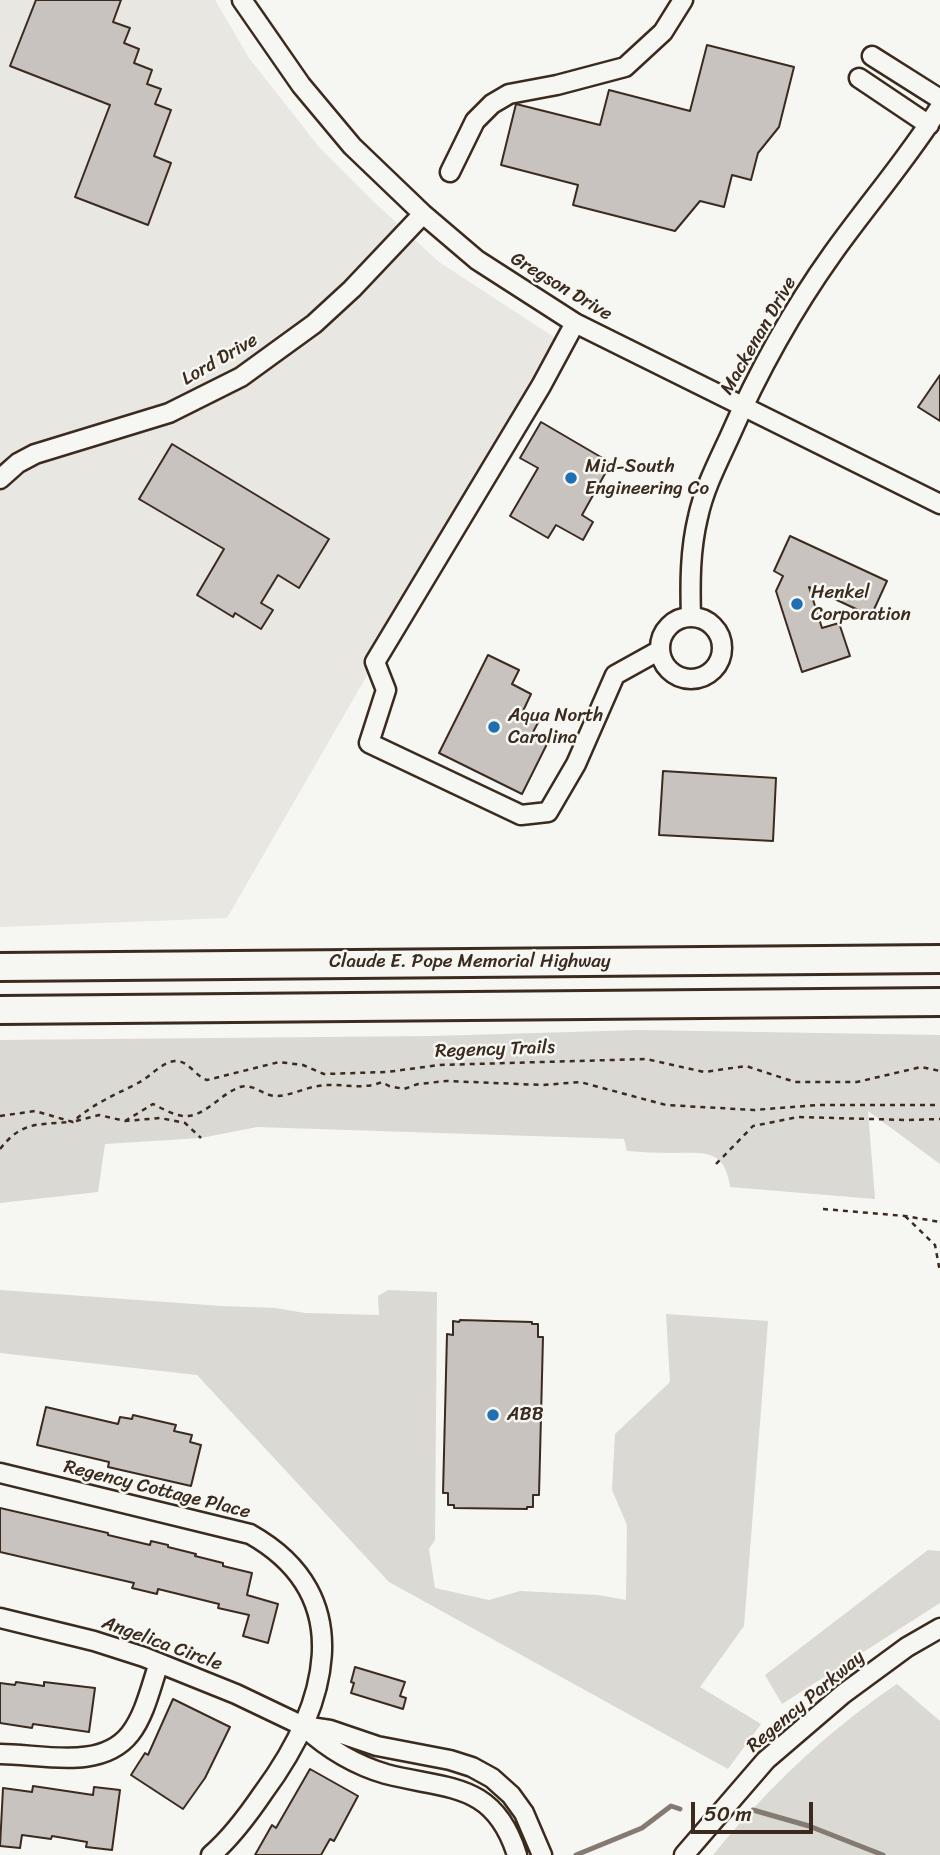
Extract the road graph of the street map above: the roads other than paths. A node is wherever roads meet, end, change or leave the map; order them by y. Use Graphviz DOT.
graph roads {
  1 [pos="242,0"];
  2 [pos="684,0"];
  3 [pos="872,56"];
  4 [pos="859,78"];
  5 [pos="940,99"];
  6 [pos="940,107"];
  7 [pos="929,125"];
  8 [pos="450,172"];
  9 [pos="423,214"];
  10 [pos="575,323"];
  11 [pos="742,408"];
  12 [pos="0,479"];
  13 [pos="940,504"];
  14 [pos="691,617"];
  15 [pos="660,650"];
  16 [pos="940,959"];
  17 [pos="0,967"];
  18 [pos="940,1002"];
  19 [pos="0,1010"];
  20 [pos="0,1473"];
  21 [pos="0,1618"];
  22 [pos="940,1628"];
  23 [pos="159,1663"];
  24 [pos="303,1726"];
  25 [pos="0,1754"];
  26 [pos="539,1849"];
  27 [pos="515,1851"];
  28 [pos="211,1855"];
  29 [pos="684,1855"];
  1 -- 9 [label="street, Gregson Drive"];
  2 -- 8 [label="street"];
  3 -- 5 [label="street"];
  4 -- 7 [label="street"];
  6 -- 7 [label="street, Mackenan Drive"];
  7 -- 11 [label="street, Mackenan Drive"];
  9 -- 10 [label="street, Gregson Drive"];
  9 -- 12 [label="street, Lord Drive"];
  10 -- 11 [label="street, Gregson Drive"];
  10 -- 15 [label="street"];
  11 -- 13 [label="street, Gregson Drive"];
  11 -- 14 [label="street, Mackenan Drive"];
  14 -- 15 [label="street"];
  14 -- 15 [label="street"];
  16 -- 17 [label="highway, Claude E. Pope Memorial Highway"];
  18 -- 19 [label="highway"];
  20 -- 24 [label="street, Regency Cottage Place"];
  21 -- 23 [label="street, Angelica Circle"];
  22 -- 29 [label="street, Regency Parkway"];
  23 -- 24 [label="street, Angelica Circle"];
  23 -- 25 [label="street"];
  24 -- 26 [label="street, Angelica Circle"];
  24 -- 27 [label="street, Angelica Circle"];
  24 -- 28 [label="street"];
}
